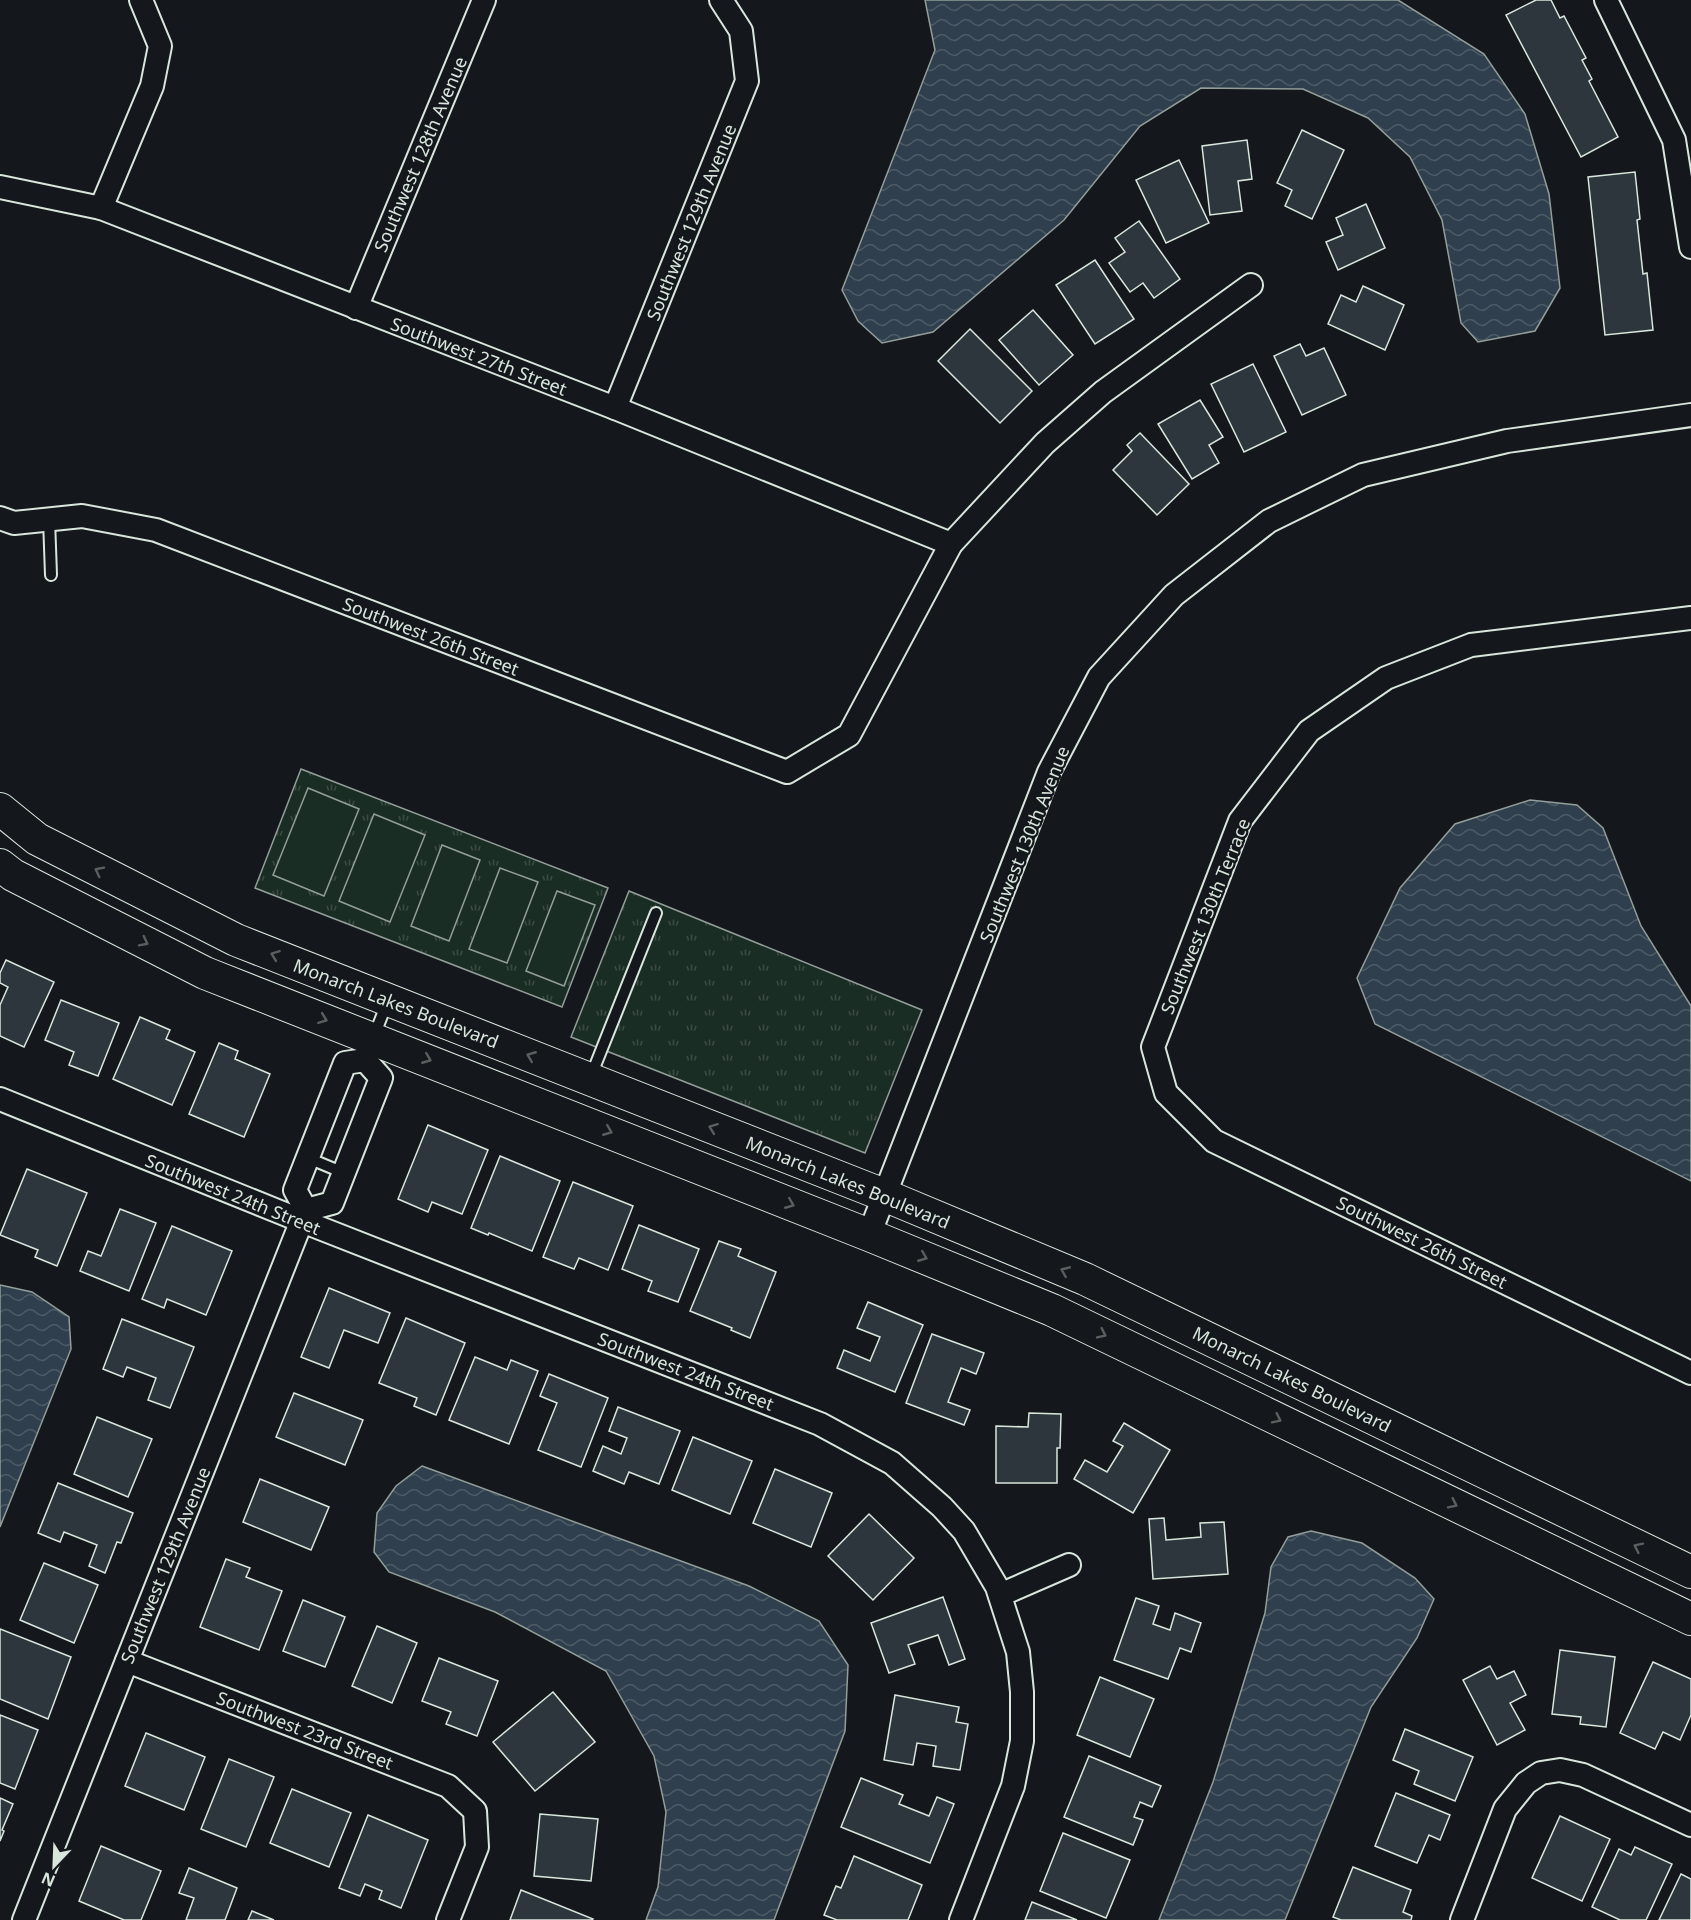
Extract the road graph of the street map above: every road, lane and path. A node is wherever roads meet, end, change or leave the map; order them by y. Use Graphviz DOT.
graph roads {
  1 [pos="141,0"];
  2 [pos="484,0"];
  3 [pos="721,0"];
  4 [pos="1606,0"];
  5 [pos="1682,139"];
  6 [pos="0,187"];
  7 [pos="101,208"];
  8 [pos="1691,246"];
  9 [pos="1251,285"];
  10 [pos="356,308"];
  11 [pos="615,408"];
  12 [pos="1691,416"];
  13 [pos="0,518"];
  14 [pos="49,519"];
  15 [pos="951,544"];
  16 [pos="51,575"];
  17 [pos="1691,618"];
  18 [pos="0,809"];
  19 [pos="0,865"];
  20 [pos="656,913"];
  21 [pos="388,1000"];
  22 [pos="369,1049"];
  23 [pos="589,1079"];
  24 [pos="1166,1093"];
  25 [pos="0,1099"];
  26 [pos="308,1158"];
  27 [pos="344,1173"];
  28 [pos="884,1195"];
  29 [pos="304,1216"];
  30 [pos="869,1235"];
  31 [pos="1691,1373"];
  32 [pos="1069,1565"];
  33 [pos="1691,1572"];
  34 [pos="1000,1595"];
  35 [pos="1691,1619"];
  36 [pos="127,1661"];
  37 [pos="1691,1825"];
  38 [pos="24,1920"];
  39 [pos="448,1920"];
  40 [pos="961,1920"];
  41 [pos="1462,1920"];
  1 -- 7 [label="street"];
  2 -- 10 [label="street, Southwest 128th Avenue"];
  3 -- 11 [label="street, Southwest 129th Avenue"];
  4 -- 5 [label="street"];
  5 -- 8 [label="street"];
  6 -- 7 [label="street, Southwest 27th Street"];
  7 -- 10 [label="street, Southwest 27th Street"];
  9 -- 15 [label="street"];
  10 -- 11 [label="street, Southwest 27th Street"];
  11 -- 15 [label="street, Southwest 27th Street"];
  12 -- 28 [label="street, Southwest 130th Avenue"];
  13 -- 14 [label="street, Southwest 26th Street"];
  14 -- 15 [label="street, Southwest 26th Street"];
  14 -- 16 [label="lane"];
  17 -- 24 [label="street, Southwest 130th Terrace"];
  21 -- 18 [label="street, Monarch Lakes Boulevard, one-way"];
  19 -- 22 [label="street, one-way"];
  20 -- 23 [label="lane"];
  21 -- 22 [label="lane"];
  23 -- 21 [label="street, Monarch Lakes Boulevard, one-way"];
  22 -- 26 [label="street"];
  22 -- 27 [label="street"];
  22 -- 30 [label="street, one-way"];
  28 -- 23 [label="street, Monarch Lakes Boulevard, one-way"];
  24 -- 31 [label="street, Southwest 26th Street"];
  25 -- 29 [label="street, Southwest 24th Street"];
  26 -- 27 [label="lane"];
  26 -- 29 [label="street"];
  27 -- 29 [label="street"];
  28 -- 30 [label="street, Southwest 130th Avenue"];
  33 -- 28 [label="street, Monarch Lakes Boulevard, one-way"];
  29 -- 34 [label="street, Southwest 24th Street"];
  29 -- 36 [label="street, Southwest 129th Avenue"];
  30 -- 35 [label="street, one-way"];
  32 -- 34 [label="street"];
  34 -- 40 [label="street, Southwest 24th Street"];
  36 -- 38 [label="street, Southwest 129th Avenue"];
  36 -- 39 [label="street, Southwest 23rd Street"];
  37 -- 41 [label="street"];
}
